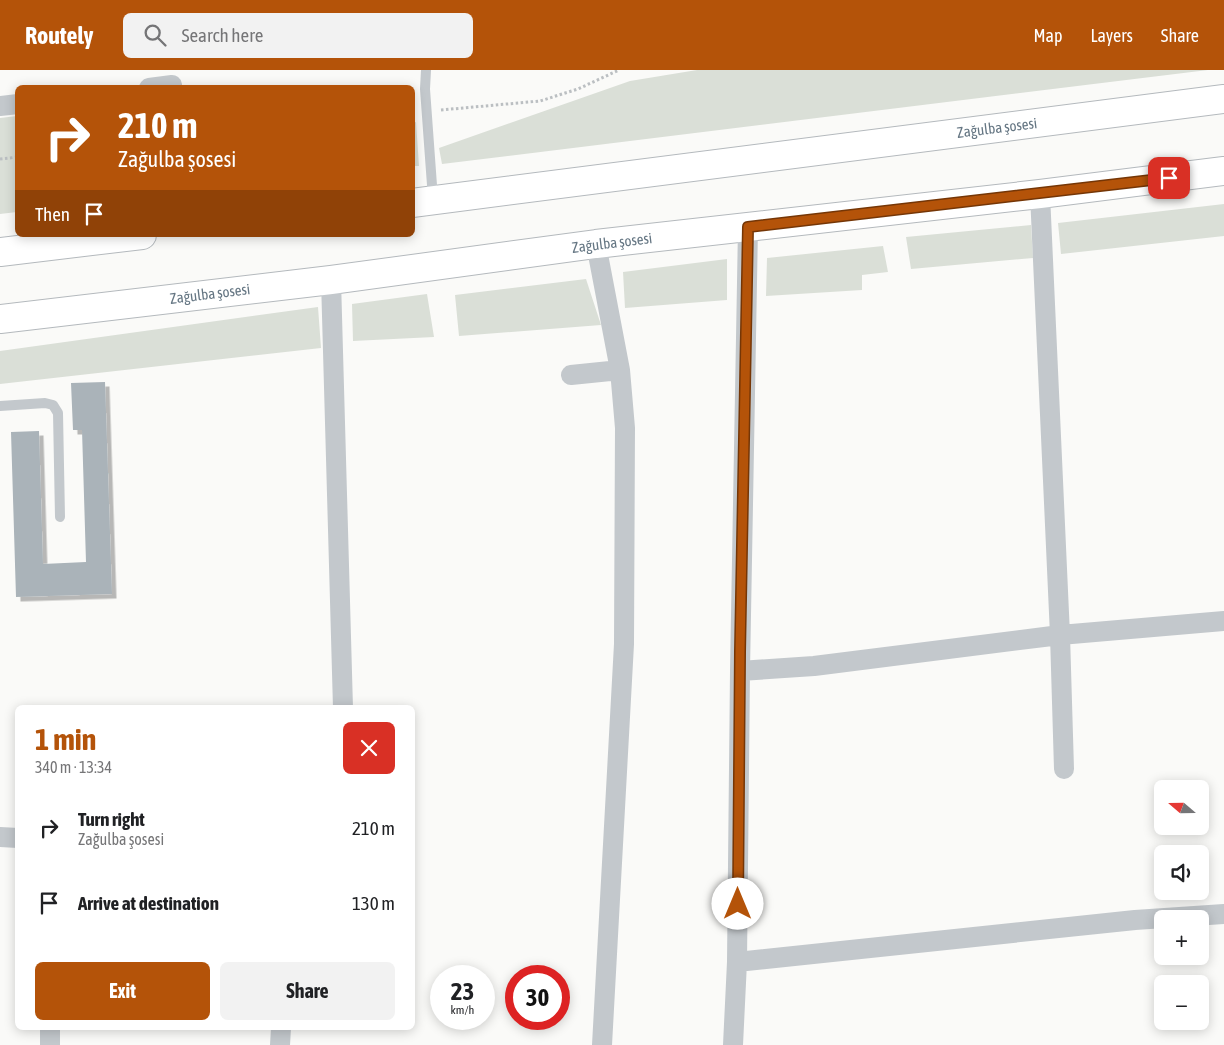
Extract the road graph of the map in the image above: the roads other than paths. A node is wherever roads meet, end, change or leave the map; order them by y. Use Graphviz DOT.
graph roads {
  1 [pos="426,70"];
  2 [pos="1224,100"];
  3 [pos="15,104"];
  4 [pos="0,106"];
  5 [pos="1224,171"];
  6 [pos="1040,194"];
  7 [pos="423,202"];
  8 [pos="748,227"];
  9 [pos="125,237"];
  10 [pos="596,244"];
  11 [pos="0,252"];
  12 [pos="331,280"];
  13 [pos="0,319"];
  14 [pos="620,370"];
  15 [pos="571,375"];
  16 [pos="0,406"];
  17 [pos="60,518"];
  18 [pos="1224,621"];
  19 [pos="1060,635"];
  20 [pos="740,671"];
  21 [pos="343,705"];
  22 [pos="1064,769"];
  23 [pos="0,837"];
  24 [pos="15,838"];
  25 [pos="1224,914"];
  26 [pos="737,962"];
  27 [pos="50,1030"];
  28 [pos="281,1030"];
  29 [pos="50,1045"];
  30 [pos="280,1045"];
  31 [pos="602,1045"];
  32 [pos="733,1045"];
  1 -- 7 [label="lane"];
  2 -- 7 [label="highway, Zağulba şosesi"];
  3 -- 4 [label="street"];
  5 -- 6 [label="highway, Zağulba şosesi"];
  6 -- 8 [label="highway, Zağulba şosesi"];
  6 -- 19 [label="street"];
  8 -- 10 [label="highway, Zağulba şosesi"];
  8 -- 20 [label="street"];
  9 -- 11 [label="highway"];
  10 -- 12 [label="highway, Zağulba şosesi"];
  10 -- 14 [label="street"];
  12 -- 13 [label="highway, Zağulba şosesi"];
  12 -- 21 [label="street"];
  14 -- 15 [label="street"];
  14 -- 31 [label="street"];
  16 -- 17 [label="lane"];
  18 -- 19 [label="street"];
  19 -- 20 [label="street"];
  19 -- 22 [label="street"];
  20 -- 26 [label="street"];
  23 -- 24 [label="street"];
  25 -- 26 [label="street"];
  26 -- 32 [label="street"];
  27 -- 29 [label="street"];
  28 -- 30 [label="street"];
}
